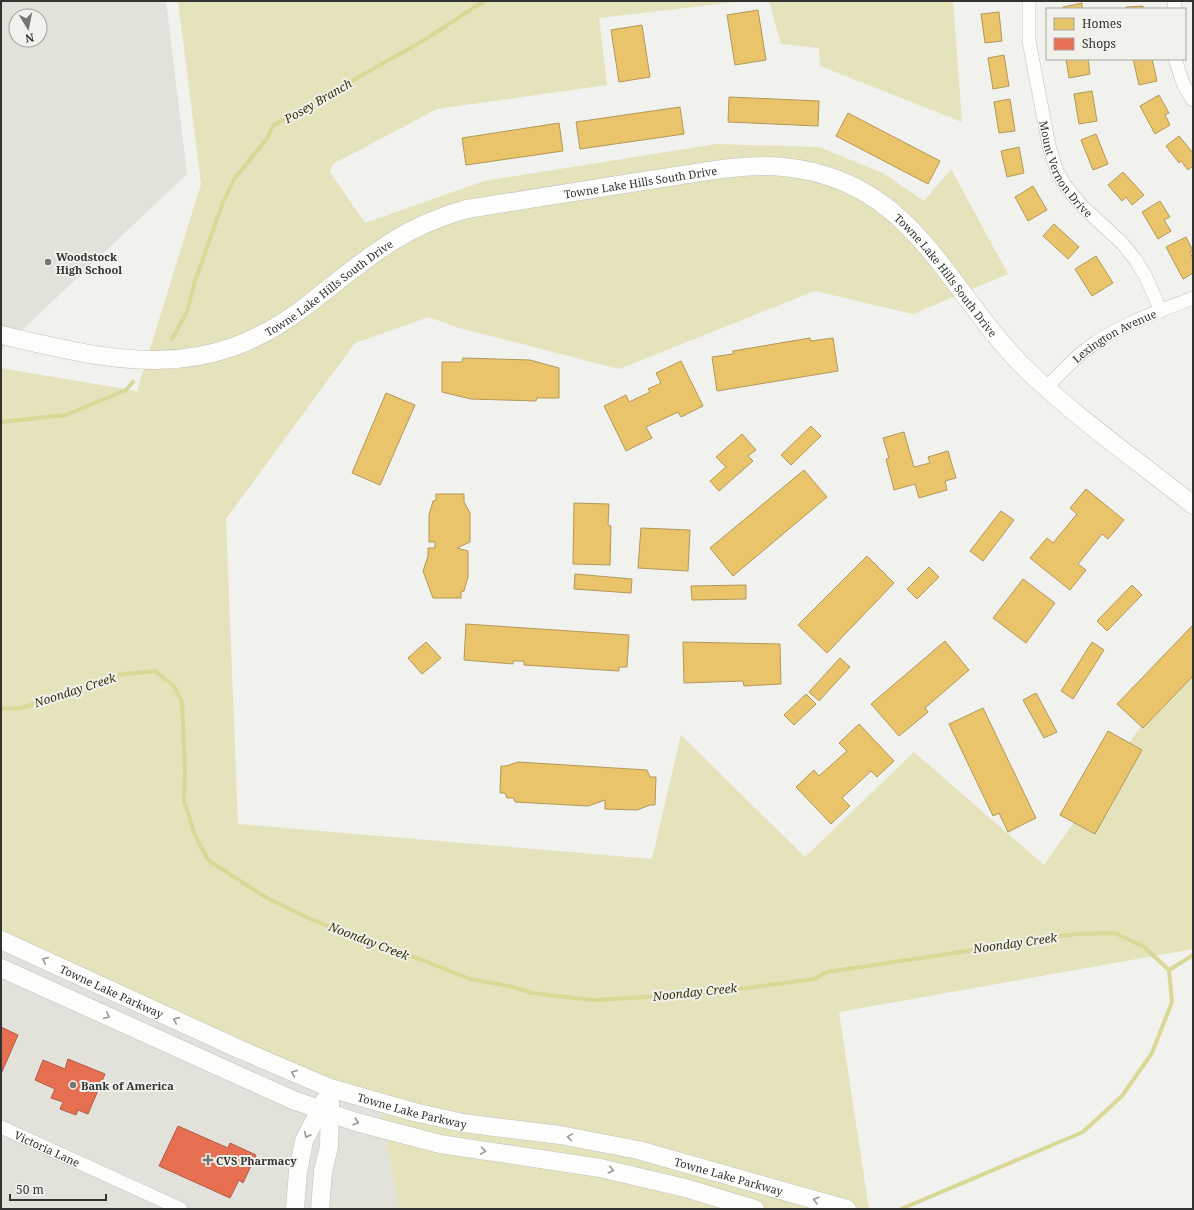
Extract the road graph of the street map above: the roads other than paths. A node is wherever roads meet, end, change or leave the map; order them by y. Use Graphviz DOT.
graph roads {
  1 [pos="1029,1"];
  2 [pos="1175,60"];
  3 [pos="1193,100"];
  4 [pos="1193,298"];
  5 [pos="1161,311"];
  6 [pos="1,335"];
  7 [pos="1046,388"];
  8 [pos="1193,505"];
  9 [pos="1,940"];
  10 [pos="1,968"];
  11 [pos="330,1088"];
  12 [pos="324,1112"];
  13 [pos="1,1128"];
  14 [pos="181,1209"];
  15 [pos="295,1209"];
  16 [pos="320,1209"];
  17 [pos="754,1209"];
  18 [pos="847,1209"];
  1 -- 5 [label="street, Mount Vernon Drive"];
  2 -- 3 [label="street"];
  4 -- 5 [label="street, Lexington Avenue"];
  5 -- 7 [label="street, Lexington Avenue"];
  6 -- 7 [label="main road, Towne Lake Hills South Drive"];
  7 -- 8 [label="main road, Towne Lake Hills South Drive"];
  11 -- 9 [label="main road, Towne Lake Parkway, one-way"];
  10 -- 12 [label="main road, one-way"];
  11 -- 12 [label="main road"];
  18 -- 11 [label="main road, Towne Lake Parkway, one-way"];
  12 -- 15 [label="main road, one-way"];
  12 -- 16 [label="main road"];
  12 -- 17 [label="main road, one-way"];
  13 -- 14 [label="street, Victoria Lane"];
}
